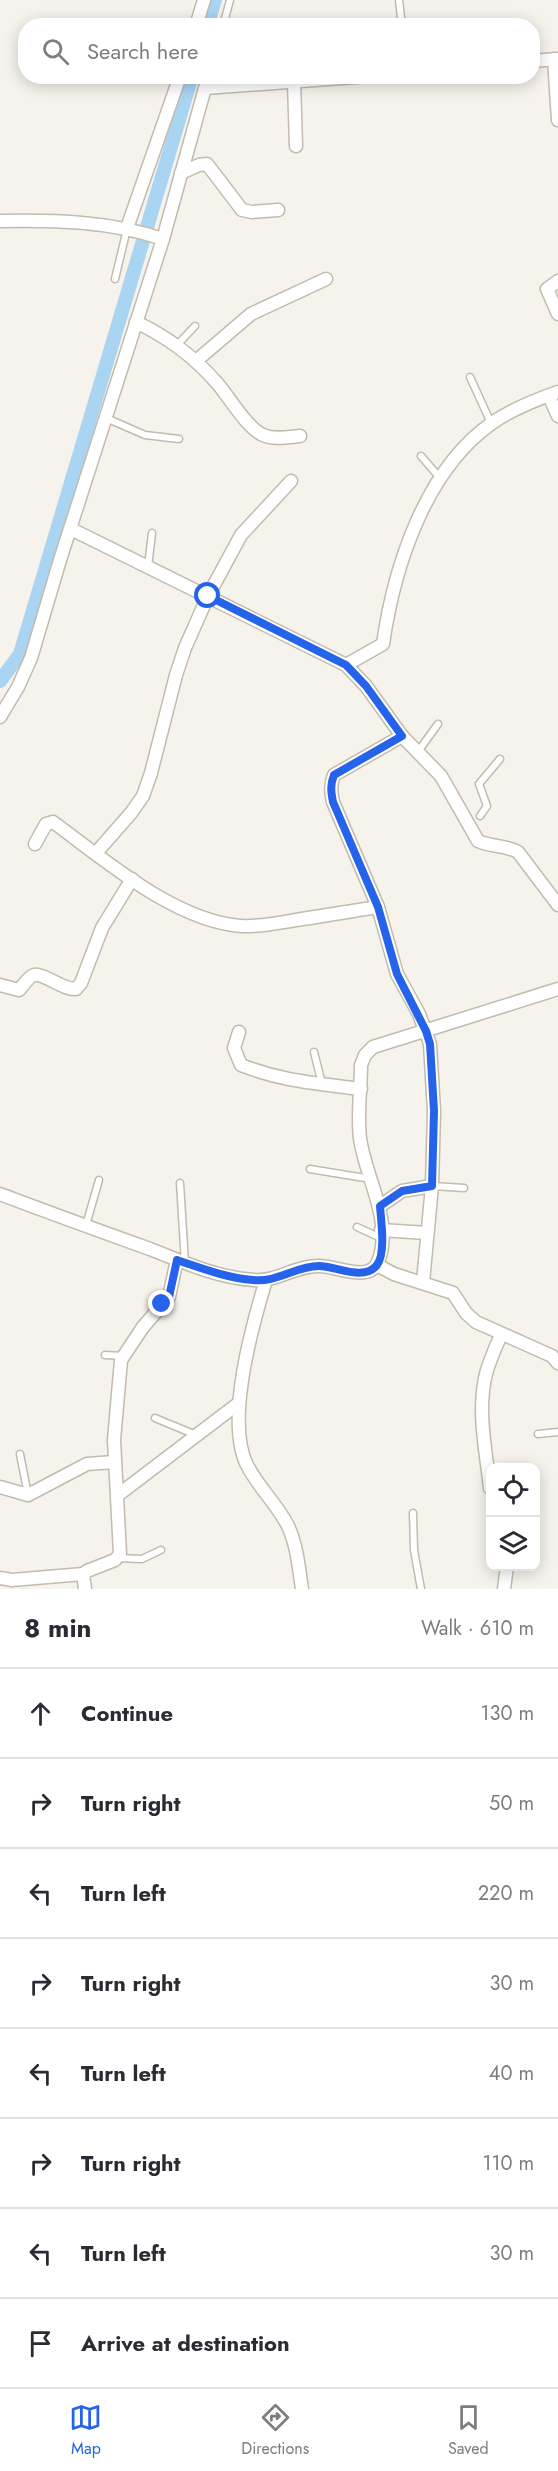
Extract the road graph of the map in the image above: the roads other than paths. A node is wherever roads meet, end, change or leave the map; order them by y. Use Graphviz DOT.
graph roads {
  1 [pos="204,0"];
  2 [pos="230,0"];
  3 [pos="399,0"];
  4 [pos="198,18"];
  5 [pos="225,18"];
  6 [pos="401,18"];
  7 [pos="556,59"];
  8 [pos="540,60"];
  9 [pos="178,84"];
  10 [pos="205,84"];
  11 [pos="294,84"];
  12 [pos="558,120"];
  13 [pos="296,146"];
  14 [pos="181,173"];
  15 [pos="278,210"];
  16 [pos="0,221"];
  17 [pos="132,230"];
  18 [pos="159,238"];
  19 [pos="115,279"];
  20 [pos="326,279"];
  21 [pos="558,281"];
  22 [pos="558,314"];
  23 [pos="136,322"];
  24 [pos="195,326"];
  25 [pos="177,345"];
  26 [pos="196,361"];
  27 [pos="470,378"];
  28 [pos="553,394"];
  29 [pos="558,416"];
  30 [pos="106,418"];
  31 [pos="491,423"];
  32 [pos="300,436"];
  33 [pos="179,439"];
  34 [pos="421,456"];
  35 [pos="440,478"];
  36 [pos="291,481"];
  37 [pos="71,529"];
  38 [pos="152,533"];
  39 [pos="148,567"];
  40 [pos="208,596"];
  41 [pos="346,665"];
  42 [pos="0,717"];
  43 [pos="438,724"];
  44 [pos="402,736"];
  45 [pos="417,753"];
  46 [pos="500,759"];
  47 [pos="480,816"];
  48 [pos="35,844"];
  49 [pos="96,853"];
  50 [pos="132,879"];
  51 [pos="558,905"];
  52 [pos="378,907"];
  53 [pos="0,985"];
  54 [pos="558,989"];
  55 [pos="426,1031"];
  56 [pos="239,1032"];
  57 [pos="314,1052"];
  58 [pos="322,1084"];
  59 [pos="361,1089"];
  60 [pos="310,1169"];
  61 [pos="371,1179"];
  62 [pos="99,1180"];
  63 [pos="180,1183"];
  64 [pos="432,1186"];
  65 [pos="464,1188"];
  66 [pos="0,1194"];
  67 [pos="380,1206"];
  68 [pos="86,1226"];
  69 [pos="357,1227"];
  70 [pos="427,1233"];
  71 [pos="382,1234"];
  72 [pos="181,1261"];
  73 [pos="377,1265"];
  74 [pos="266,1280"];
  75 [pos="423,1282"];
  76 [pos="501,1335"];
  77 [pos="105,1355"];
  78 [pos="123,1356"];
  79 [pos="558,1359"];
  80 [pos="239,1403"];
  81 [pos="155,1418"];
  82 [pos="558,1432"];
  83 [pos="538,1434"];
  84 [pos="196,1435"];
  85 [pos="20,1454"];
  86 [pos="114,1462"];
  87 [pos="487,1463"];
  88 [pos="0,1487"];
  89 [pos="28,1495"];
  90 [pos="118,1495"];
  91 [pos="413,1513"];
  92 [pos="161,1550"];
  93 [pos="118,1557"];
  94 [pos="506,1571"];
  95 [pos="83,1574"];
  96 [pos="0,1578"];
  97 [pos="85,1589"];
  98 [pos="302,1589"];
  99 [pos="421,1589"];
  100 [pos="504,1589"];
  1 -- 4 [label="street"];
  2 -- 5 [label="lane"];
  3 -- 6 [label="lane"];
  7 -- 8 [label="street"];
  7 -- 12 [label="street"];
  9 -- 17 [label="street"];
  10 -- 14 [label="street"];
  11 -- 13 [label="street"];
  14 -- 15 [label="street"];
  14 -- 18 [label="street"];
  16 -- 17 [label="street"];
  17 -- 18 [label="street"];
  17 -- 19 [label="lane"];
  18 -- 23 [label="street"];
  20 -- 26 [label="street"];
  21 -- 22 [label="street"];
  23 -- 25 [label="street"];
  23 -- 30 [label="street"];
  24 -- 25 [label="lane"];
  25 -- 26 [label="street"];
  26 -- 32 [label="street"];
  27 -- 31 [label="lane"];
  28 -- 29 [label="street"];
  28 -- 31 [label="street"];
  30 -- 33 [label="lane"];
  30 -- 37 [label="street"];
  31 -- 35 [label="street"];
  34 -- 35 [label="lane"];
  35 -- 41 [label="street"];
  36 -- 40 [label="street"];
  37 -- 39 [label="street"];
  37 -- 42 [label="street"];
  38 -- 39 [label="lane"];
  39 -- 40 [label="street"];
  40 -- 41 [label="street"];
  40 -- 49 [label="street"];
  41 -- 44 [label="street"];
  43 -- 45 [label="lane"];
  44 -- 45 [label="street"];
  44 -- 52 [label="street"];
  45 -- 51 [label="street"];
  46 -- 47 [label="lane"];
  48 -- 49 [label="street"];
  49 -- 50 [label="street"];
  50 -- 52 [label="street"];
  50 -- 53 [label="street"];
  52 -- 55 [label="street"];
  54 -- 55 [label="street"];
  55 -- 59 [label="street"];
  55 -- 64 [label="street"];
  56 -- 58 [label="street"];
  57 -- 58 [label="lane"];
  58 -- 59 [label="street"];
  59 -- 61 [label="street"];
  60 -- 61 [label="lane"];
  61 -- 67 [label="street"];
  62 -- 68 [label="lane"];
  63 -- 72 [label="lane"];
  64 -- 65 [label="lane"];
  64 -- 67 [label="street"];
  64 -- 70 [label="street"];
  66 -- 68 [label="street"];
  67 -- 71 [label="street"];
  68 -- 72 [label="street"];
  69 -- 71 [label="lane"];
  70 -- 71 [label="street"];
  70 -- 75 [label="street"];
  71 -- 73 [label="street"];
  72 -- 74 [label="street"];
  72 -- 78 [label="street"];
  73 -- 74 [label="street"];
  73 -- 75 [label="street"];
  74 -- 80 [label="street"];
  75 -- 76 [label="street"];
  76 -- 79 [label="street"];
  76 -- 87 [label="street"];
  77 -- 78 [label="lane"];
  78 -- 86 [label="street"];
  80 -- 84 [label="street"];
  80 -- 98 [label="street"];
  81 -- 84 [label="lane"];
  82 -- 83 [label="lane"];
  84 -- 90 [label="street"];
  85 -- 89 [label="lane"];
  86 -- 89 [label="street"];
  86 -- 90 [label="street"];
  88 -- 89 [label="street"];
  90 -- 93 [label="street"];
  91 -- 99 [label="lane"];
  92 -- 93 [label="lane"];
  93 -- 95 [label="street"];
  94 -- 100 [label="street"];
  95 -- 96 [label="street"];
  95 -- 97 [label="street"];
}
